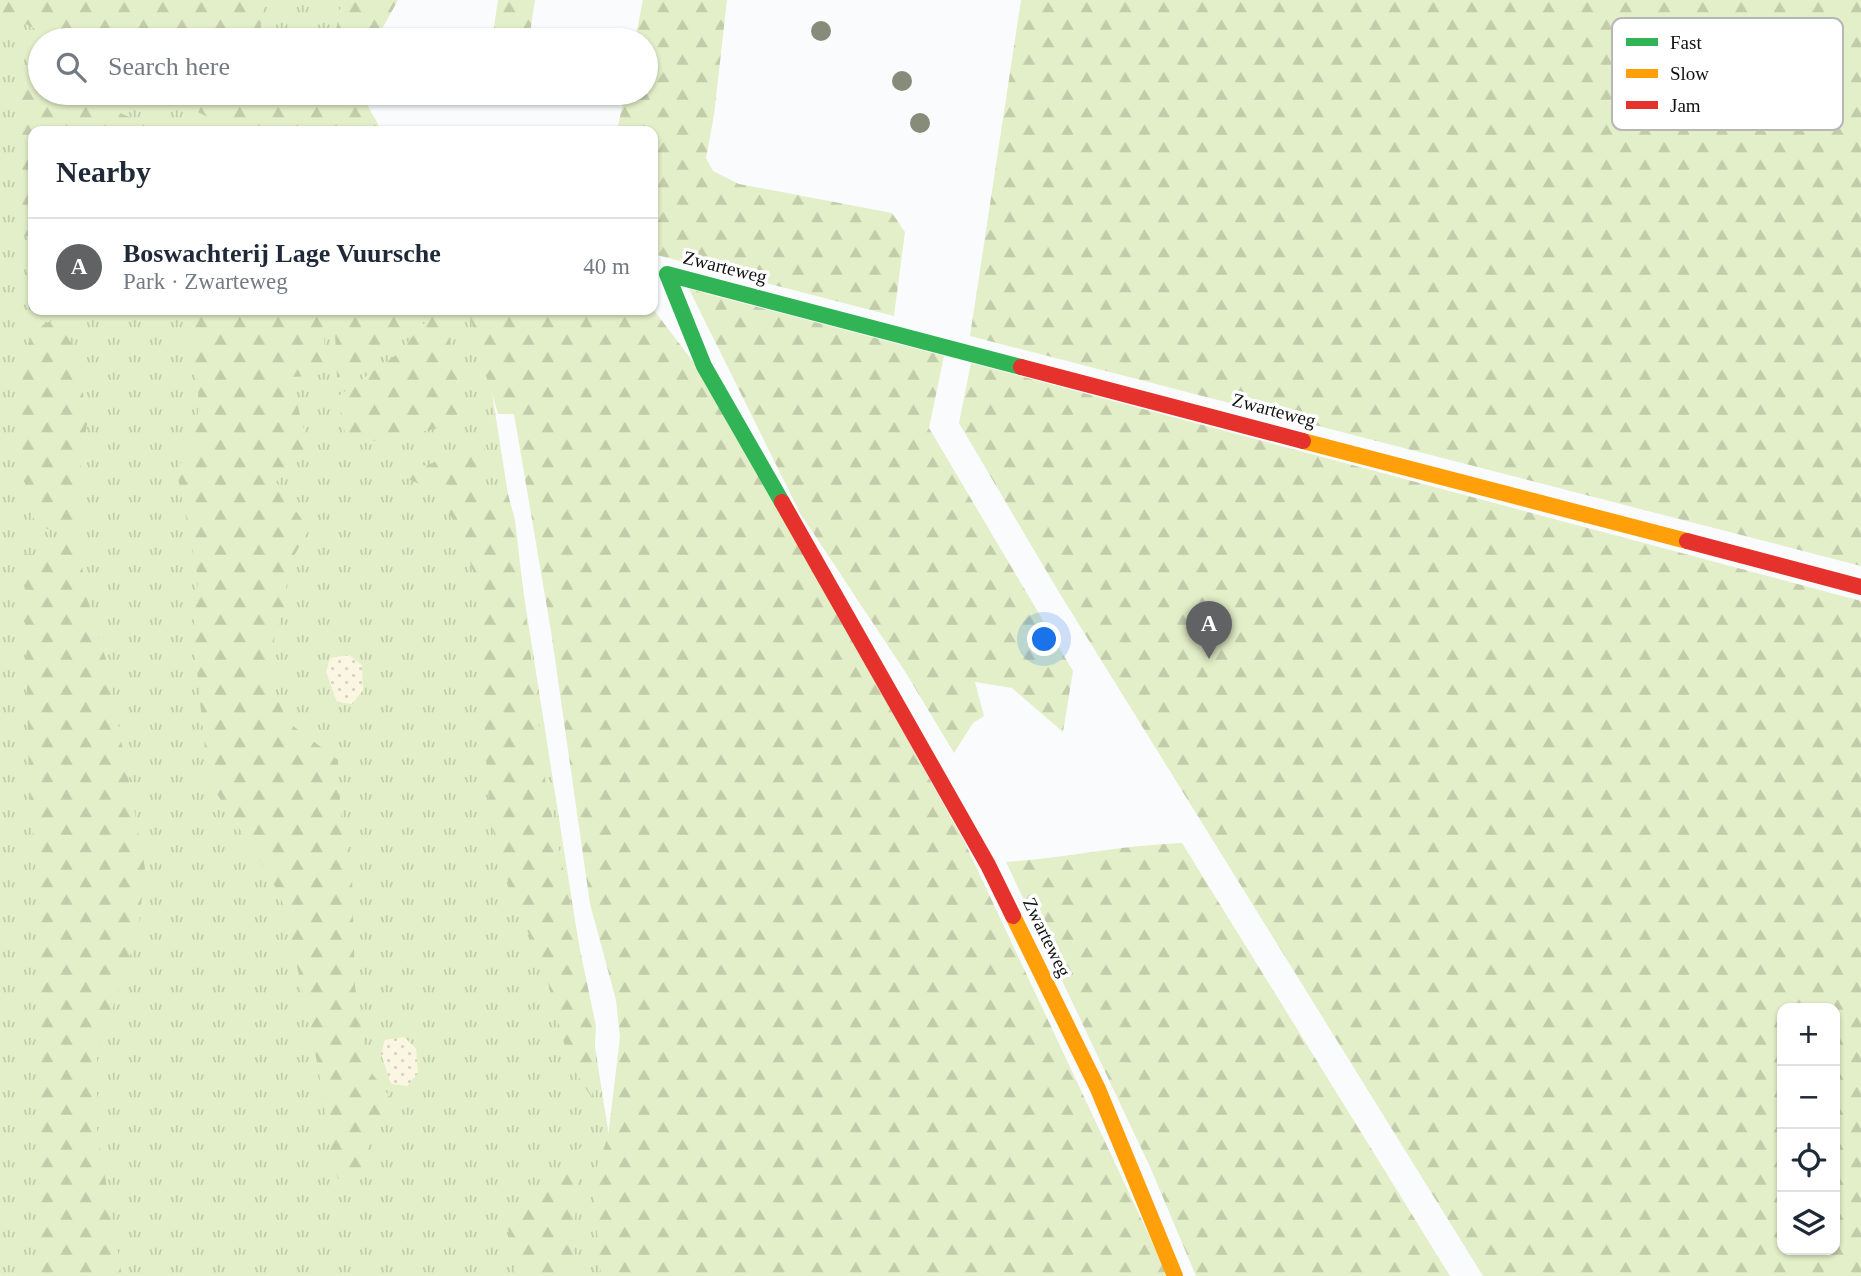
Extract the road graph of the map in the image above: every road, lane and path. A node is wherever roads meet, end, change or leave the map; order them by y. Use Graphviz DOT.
graph roads {
  1 [pos="1861,587"];
  2 [pos="1175,1276"];
  1 -- 2 [label="street, Zwarteweg"];
}
